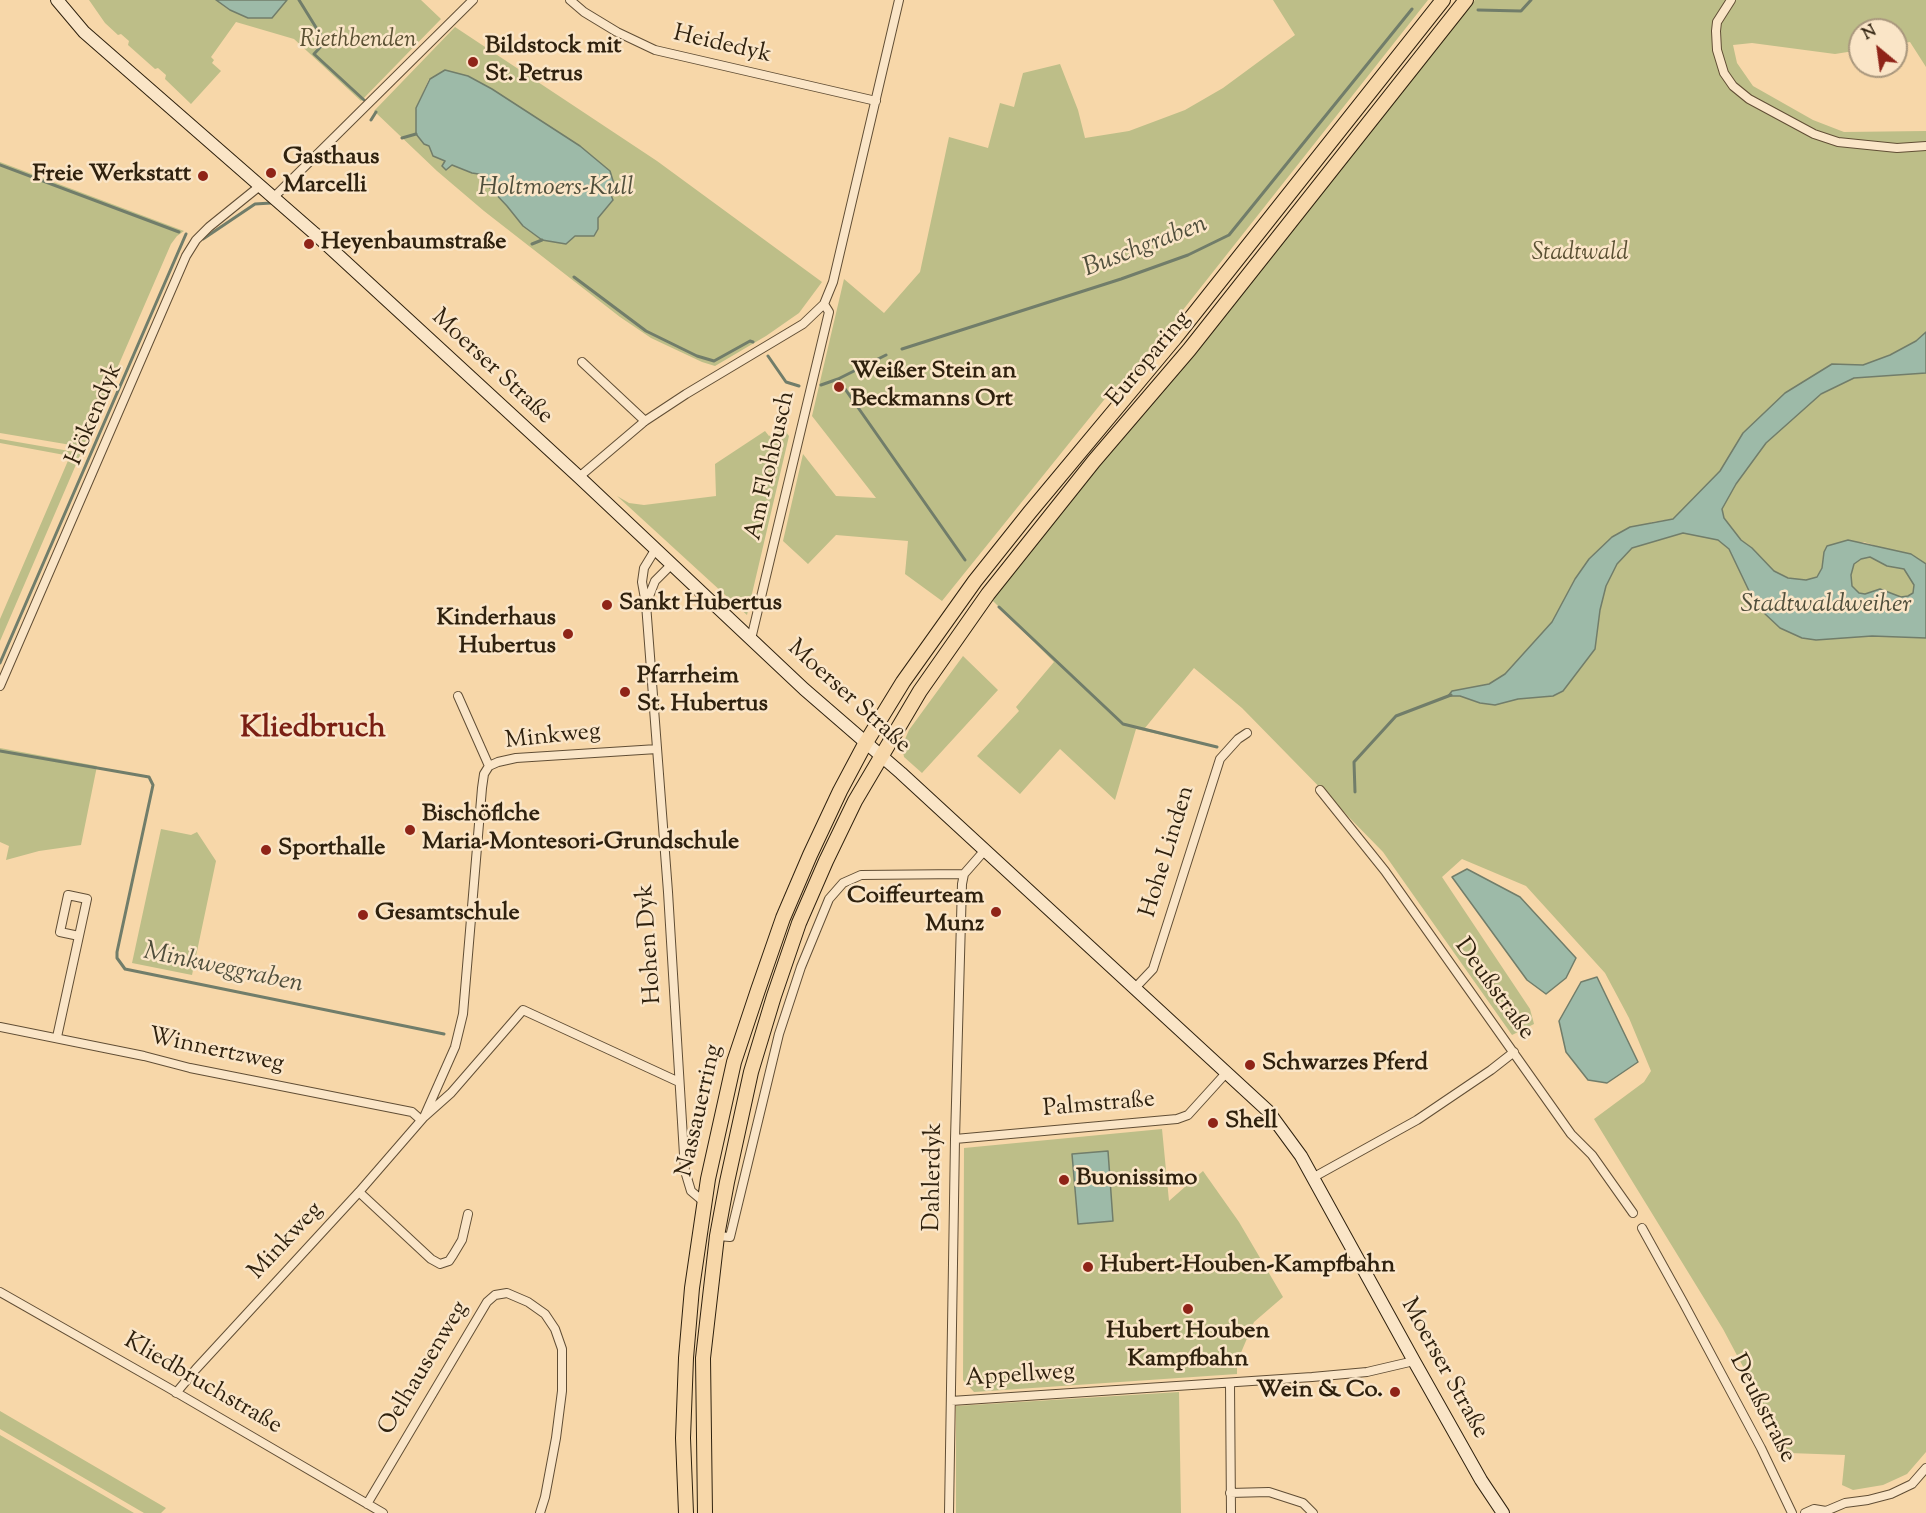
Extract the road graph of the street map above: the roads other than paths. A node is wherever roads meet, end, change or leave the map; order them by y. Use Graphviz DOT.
graph roads {
  1 [pos="57,0"];
  2 [pos="473,0"];
  3 [pos="570,0"];
  4 [pos="899,0"];
  5 [pos="1443,0"];
  6 [pos="1466,0"];
  7 [pos="1731,0"];
  8 [pos="876,101"];
  9 [pos="1926,146"];
  10 [pos="261,185"];
  11 [pos="274,197"];
  12 [pos="824,304"];
  13 [pos="582,362"];
  14 [pos="645,421"];
  15 [pos="579,477"];
  16 [pos="655,550"];
  17 [pos="671,565"];
  18 [pos="646,604"];
  19 [pos="751,639"];
  20 [pos="0,686"];
  21 [pos="458,696"];
  22 [pos="1247,733"];
  23 [pos="866,744"];
  24 [pos="657,749"];
  25 [pos="881,757"];
  26 [pos="489,766"];
  27 [pos="1320,790"];
  28 [pos="985,850"];
  29 [pos="964,874"];
  30 [pos="79,936"];
  31 [pos="1135,988"];
  32 [pos="0,1027"];
  33 [pos="57,1038"];
  34 [pos="1514,1052"];
  35 [pos="1227,1072"];
  36 [pos="679,1082"];
  37 [pos="422,1118"];
  38 [pos="955,1139"];
  39 [pos="1314,1177"];
  40 [pos="359,1192"];
  41 [pos="704,1202"];
  42 [pos="1633,1213"];
  43 [pos="468,1214"];
  44 [pos="1641,1228"];
  45 [pos="724,1236"];
  46 [pos="0,1292"];
  47 [pos="1414,1361"];
  48 [pos="1230,1384"];
  49 [pos="176,1393"];
  50 [pos="951,1401"];
  51 [pos="1926,1468"];
  52 [pos="1230,1493"];
  53 [pos="367,1503"];
  54 [pos="1827,1512"];
  55 [pos="383,1513"];
  56 [pos="540,1513"];
  57 [pos="686,1513"];
  58 [pos="705,1513"];
  59 [pos="949,1513"];
  60 [pos="1231,1513"];
  61 [pos="1313,1513"];
  62 [pos="1503,1513"];
  63 [pos="1792,1513"];
  64 [pos="1805,1513"];
  1 -- 10 [label="main road, Moerser Straße"];
  2 -- 11 [label="street"];
  3 -- 8 [label="street, Heidedyk"];
  4 -- 8 [label="street, Am Flohbusch"];
  5 -- 23 [label="main road, Europaring"];
  6 -- 25 [label="main road, Europaring"];
  7 -- 9 [label="street"];
  8 -- 12 [label="street, Am Flohbusch"];
  10 -- 11 [label="main road, Moerser Straße"];
  10 -- 20 [label="street, Hökendyk"];
  11 -- 15 [label="main road, Moerser Straße"];
  12 -- 14 [label="street, Am Flohbusch"];
  12 -- 19 [label="street, Am Flohbusch"];
  13 -- 14 [label="street"];
  14 -- 15 [label="street, Am Flohbusch"];
  15 -- 16 [label="main road, Moerser Straße"];
  16 -- 17 [label="main road, Moerser Straße"];
  16 -- 18 [label="street, Hohen Dyk"];
  17 -- 18 [label="street, Hohen Dyk"];
  17 -- 19 [label="main road, Moerser Straße"];
  18 -- 24 [label="street, Hohen Dyk"];
  19 -- 23 [label="main road, Moerser Straße"];
  21 -- 26 [label="street"];
  22 -- 31 [label="street, Hohe Linden"];
  23 -- 25 [label="main road, Moerser Straße"];
  23 -- 41 [label="main road, Nassauerring"];
  24 -- 26 [label="street, Minkweg"];
  24 -- 36 [label="street, Hohen Dyk"];
  25 -- 28 [label="main road, Moerser Straße"];
  25 -- 45 [label="main road, Nassauerring"];
  26 -- 37 [label="street, Minkweg"];
  27 -- 34 [label="street, Deußstraße"];
  28 -- 29 [label="street"];
  28 -- 31 [label="main road, Moerser Straße"];
  29 -- 38 [label="street, Dahlerdyk"];
  29 -- 45 [label="street, Nassauerring"];
  30 -- 30 [label="street"];
  30 -- 33 [label="street"];
  31 -- 35 [label="main road, Moerser Straße"];
  32 -- 33 [label="street, Winnertzweg"];
  33 -- 37 [label="street, Winnertzweg"];
  34 -- 39 [label="street"];
  34 -- 42 [label="street, Deußstraße"];
  35 -- 38 [label="street, Palmstraße"];
  35 -- 39 [label="main road, Moerser Straße"];
  36 -- 37 [label="street, Minkweg"];
  36 -- 41 [label="street, Hohen Dyk"];
  37 -- 40 [label="street, Minkweg"];
  38 -- 50 [label="street, Dahlerdyk"];
  39 -- 47 [label="main road, Moerser Straße"];
  40 -- 43 [label="street"];
  40 -- 49 [label="street, Minkweg"];
  41 -- 57 [label="main road, Nassauerring"];
  44 -- 63 [label="street, Deußstraße"];
  45 -- 58 [label="main road, Nassauerring"];
  46 -- 49 [label="street, Kliedbruchstraße"];
  47 -- 48 [label="street, Appellweg"];
  47 -- 62 [label="main road, Moerser Straße"];
  48 -- 50 [label="street, Appellweg"];
  48 -- 52 [label="street"];
  49 -- 53 [label="street, Kliedbruchstraße"];
  50 -- 59 [label="street, Dahlerdyk"];
  51 -- 54 [label="street"];
  52 -- 60 [label="street"];
  52 -- 61 [label="street"];
  53 -- 55 [label="street, Kliedbruchstraße"];
  53 -- 56 [label="street, Oelhausenweg"];
  54 -- 64 [label="street"];
}
